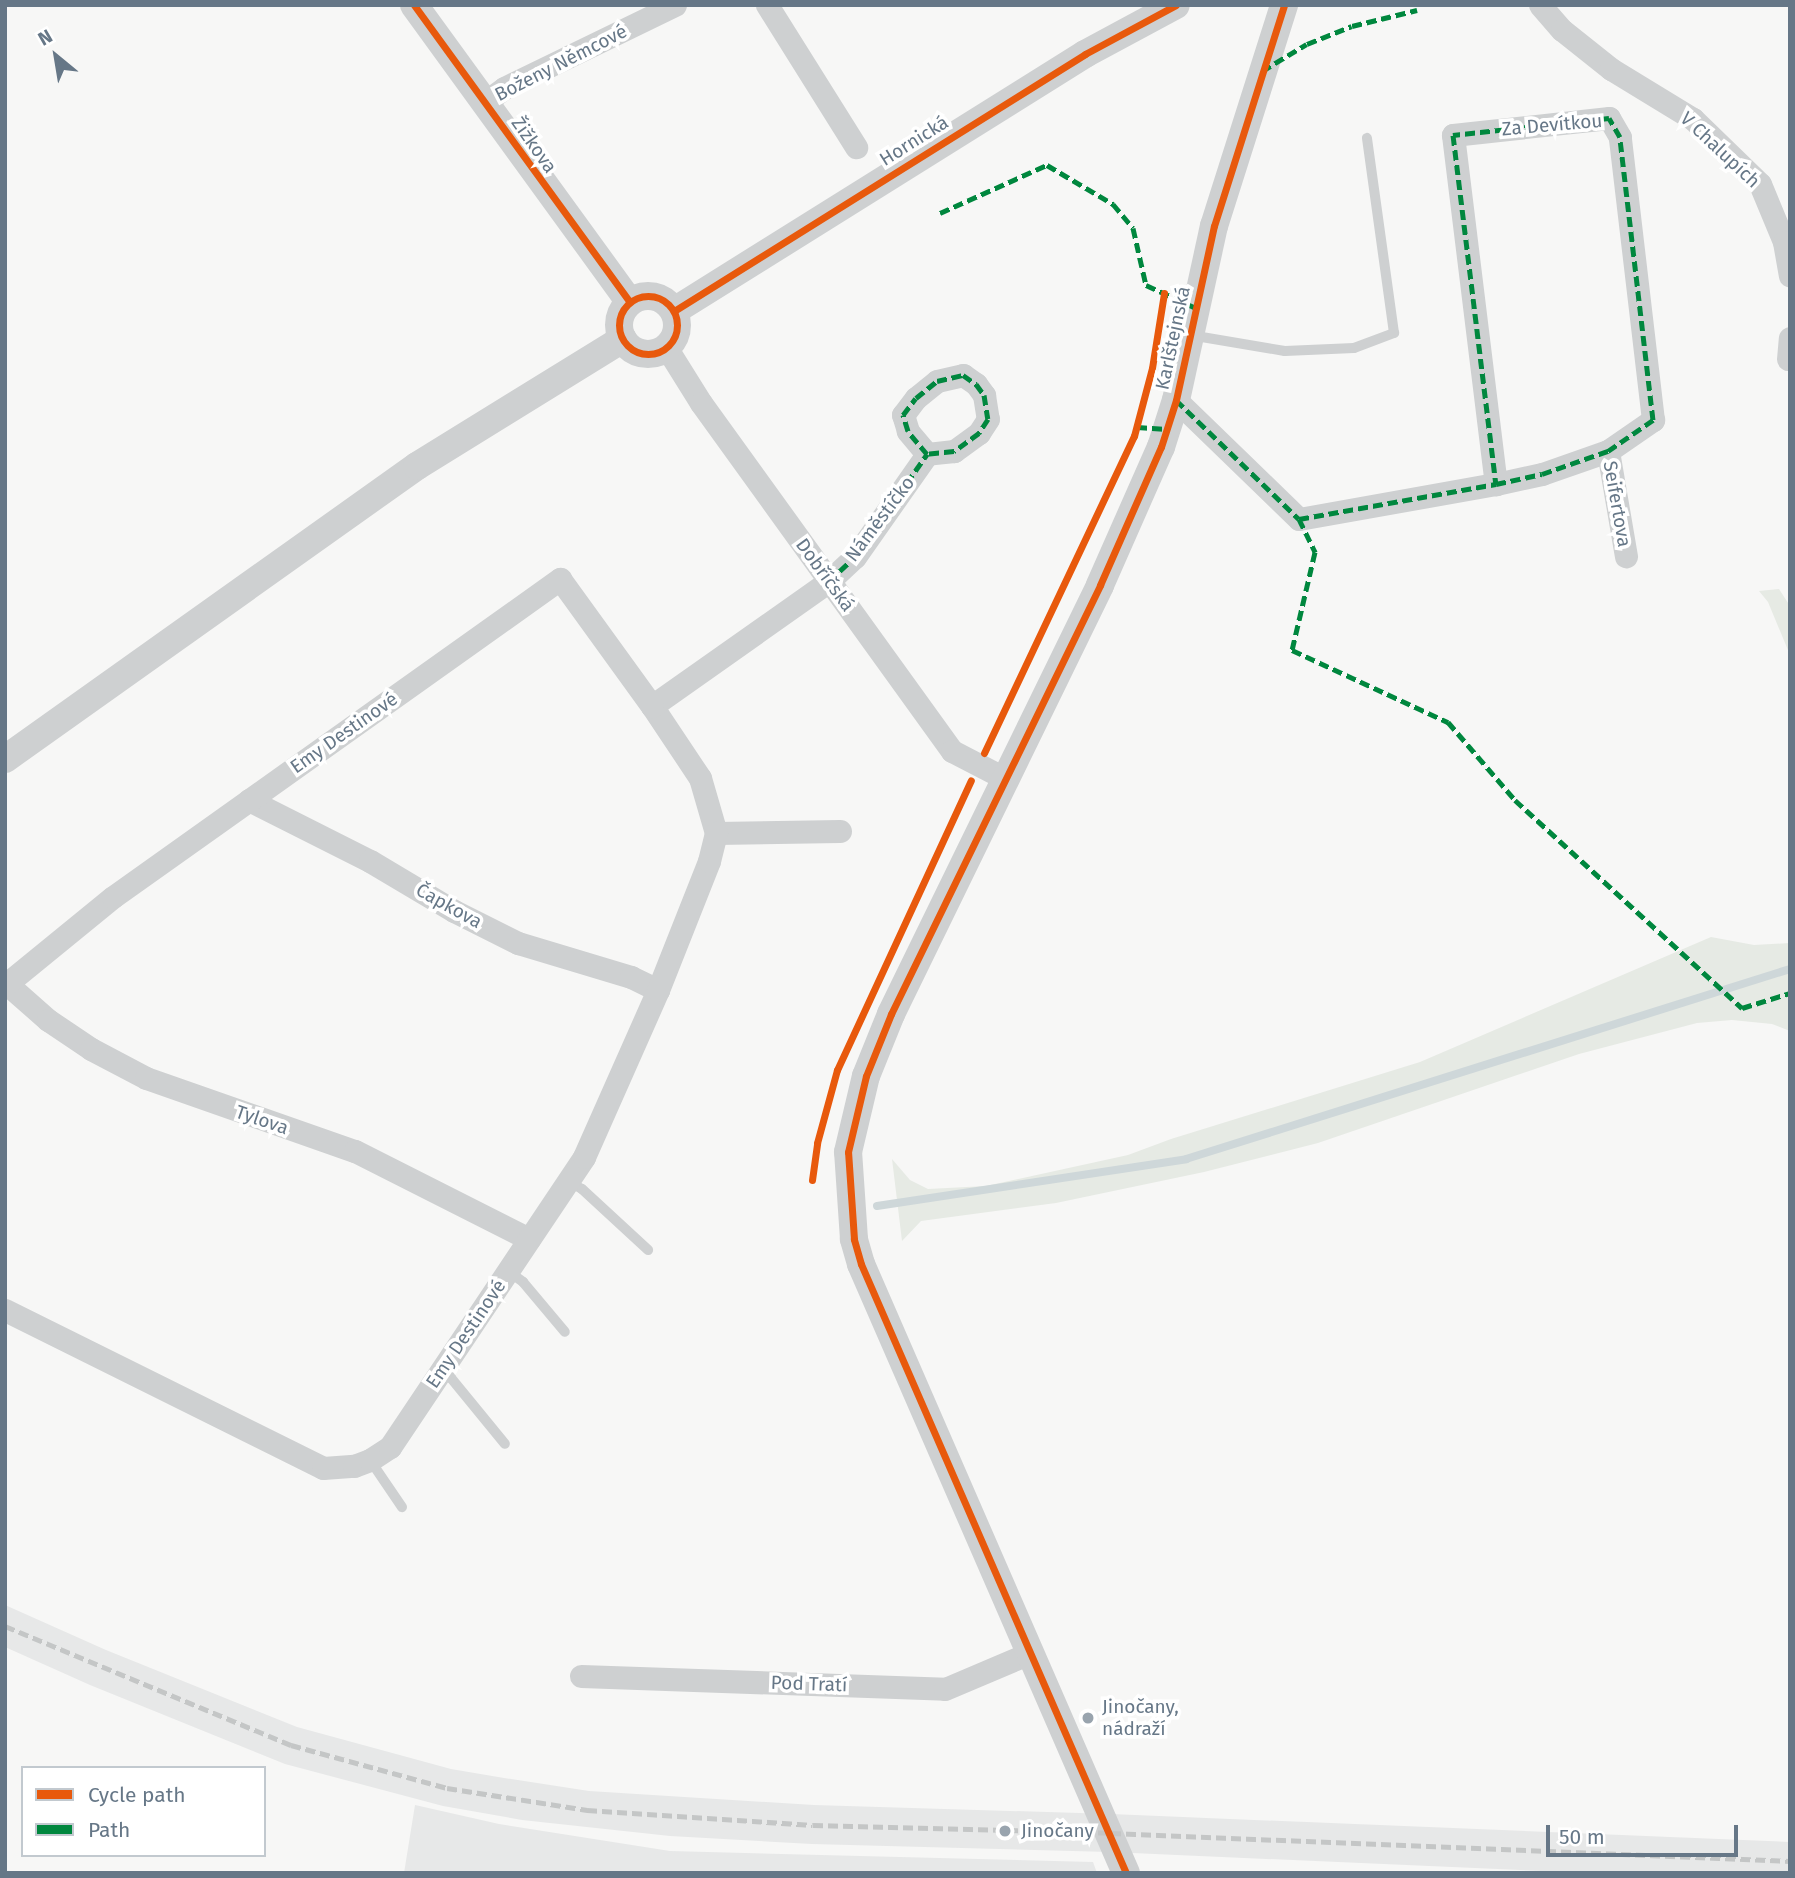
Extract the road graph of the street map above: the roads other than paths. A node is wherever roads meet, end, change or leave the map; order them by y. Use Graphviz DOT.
graph roads {
  1 [pos="414,5"];
  2 [pos="675,5"];
  3 [pos="767,5"];
  4 [pos="1176,5"];
  5 [pos="1284,5"];
  6 [pos="1540,5"];
  7 [pos="485,102"];
  8 [pos="1367,138"];
  9 [pos="856,147"];
  10 [pos="1790,275"];
  11 [pos="630,302"];
  12 [pos="674,311"];
  13 [pos="1190,335"];
  14 [pos="623,339"];
  15 [pos="666,347"];
  16 [pos="1176,400"];
  17 [pos="1608,451"];
  18 [pos="927,454"];
  19 [pos="1496,484"];
  20 [pos="1626,556"];
  21 [pos="829,581"];
  22 [pos="652,706"];
  23 [pos="5,759"];
  24 [pos="1006,779"];
  25 [pos="249,800"];
  26 [pos="840,831"];
  27 [pos="716,833"];
  28 [pos="6,985"];
  29 [pos="658,990"];
  30 [pos="568,1181"];
  31 [pos="529,1239"];
  32 [pos="648,1250"];
  33 [pos="508,1271"];
  34 [pos="5,1310"];
  35 [pos="565,1332"];
  36 [pos="440,1372"];
  37 [pos="505,1444"];
  38 [pos="370,1460"];
  39 [pos="402,1507"];
  40 [pos="1030,1653"];
  41 [pos="581,1676"];
  42 [pos="1126,1873"];
  1 -- 7 [label="street, Žižkova"];
  2 -- 7 [label="street, Boženy Němcové"];
  3 -- 9 [label="street"];
  4 -- 12 [label="street, Hornická"];
  5 -- 13 [label="street, Karlštejnská"];
  6 -- 10 [label="street, V Chalupích"];
  7 -- 11 [label="street, Žižkova"];
  8 -- 13 [label="lane"];
  11 -- 12 [label="street"];
  11 -- 14 [label="street"];
  12 -- 15 [label="street"];
  13 -- 16 [label="street, Karlštejnská"];
  14 -- 15 [label="street"];
  14 -- 23 [label="street"];
  15 -- 21 [label="street, Dobříčská"];
  16 -- 19 [label="street, Za Devítkou"];
  16 -- 24 [label="street, Karlštejnská"];
  17 -- 19 [label="street, Za Devítkou"];
  17 -- 19 [label="street, Za Devítkou"];
  17 -- 20 [label="street, Seifertova"];
  18 -- 21 [label="street, Náměstíčko"];
  21 -- 22 [label="street"];
  21 -- 24 [label="street, Dobříčská"];
  22 -- 25 [label="street, Emy Destinové"];
  22 -- 27 [label="street, Emy Destinové"];
  24 -- 40 [label="street, Karlštejnská"];
  25 -- 28 [label="street, Emy Destinové"];
  25 -- 29 [label="street, Čapkova"];
  26 -- 27 [label="street"];
  27 -- 29 [label="street, Emy Destinové"];
  28 -- 31 [label="street, Tylova"];
  29 -- 30 [label="street, Emy Destinové"];
  30 -- 31 [label="street, Emy Destinové"];
  30 -- 32 [label="lane"];
  31 -- 33 [label="street, Emy Destinové"];
  33 -- 35 [label="lane"];
  33 -- 36 [label="street, Emy Destinové"];
  34 -- 38 [label="street, Emy Destinové"];
  36 -- 37 [label="lane"];
  36 -- 38 [label="street, Emy Destinové"];
  38 -- 39 [label="lane"];
  40 -- 41 [label="street, Pod Tratí"];
  40 -- 42 [label="street, Karlštejnská"];
}
